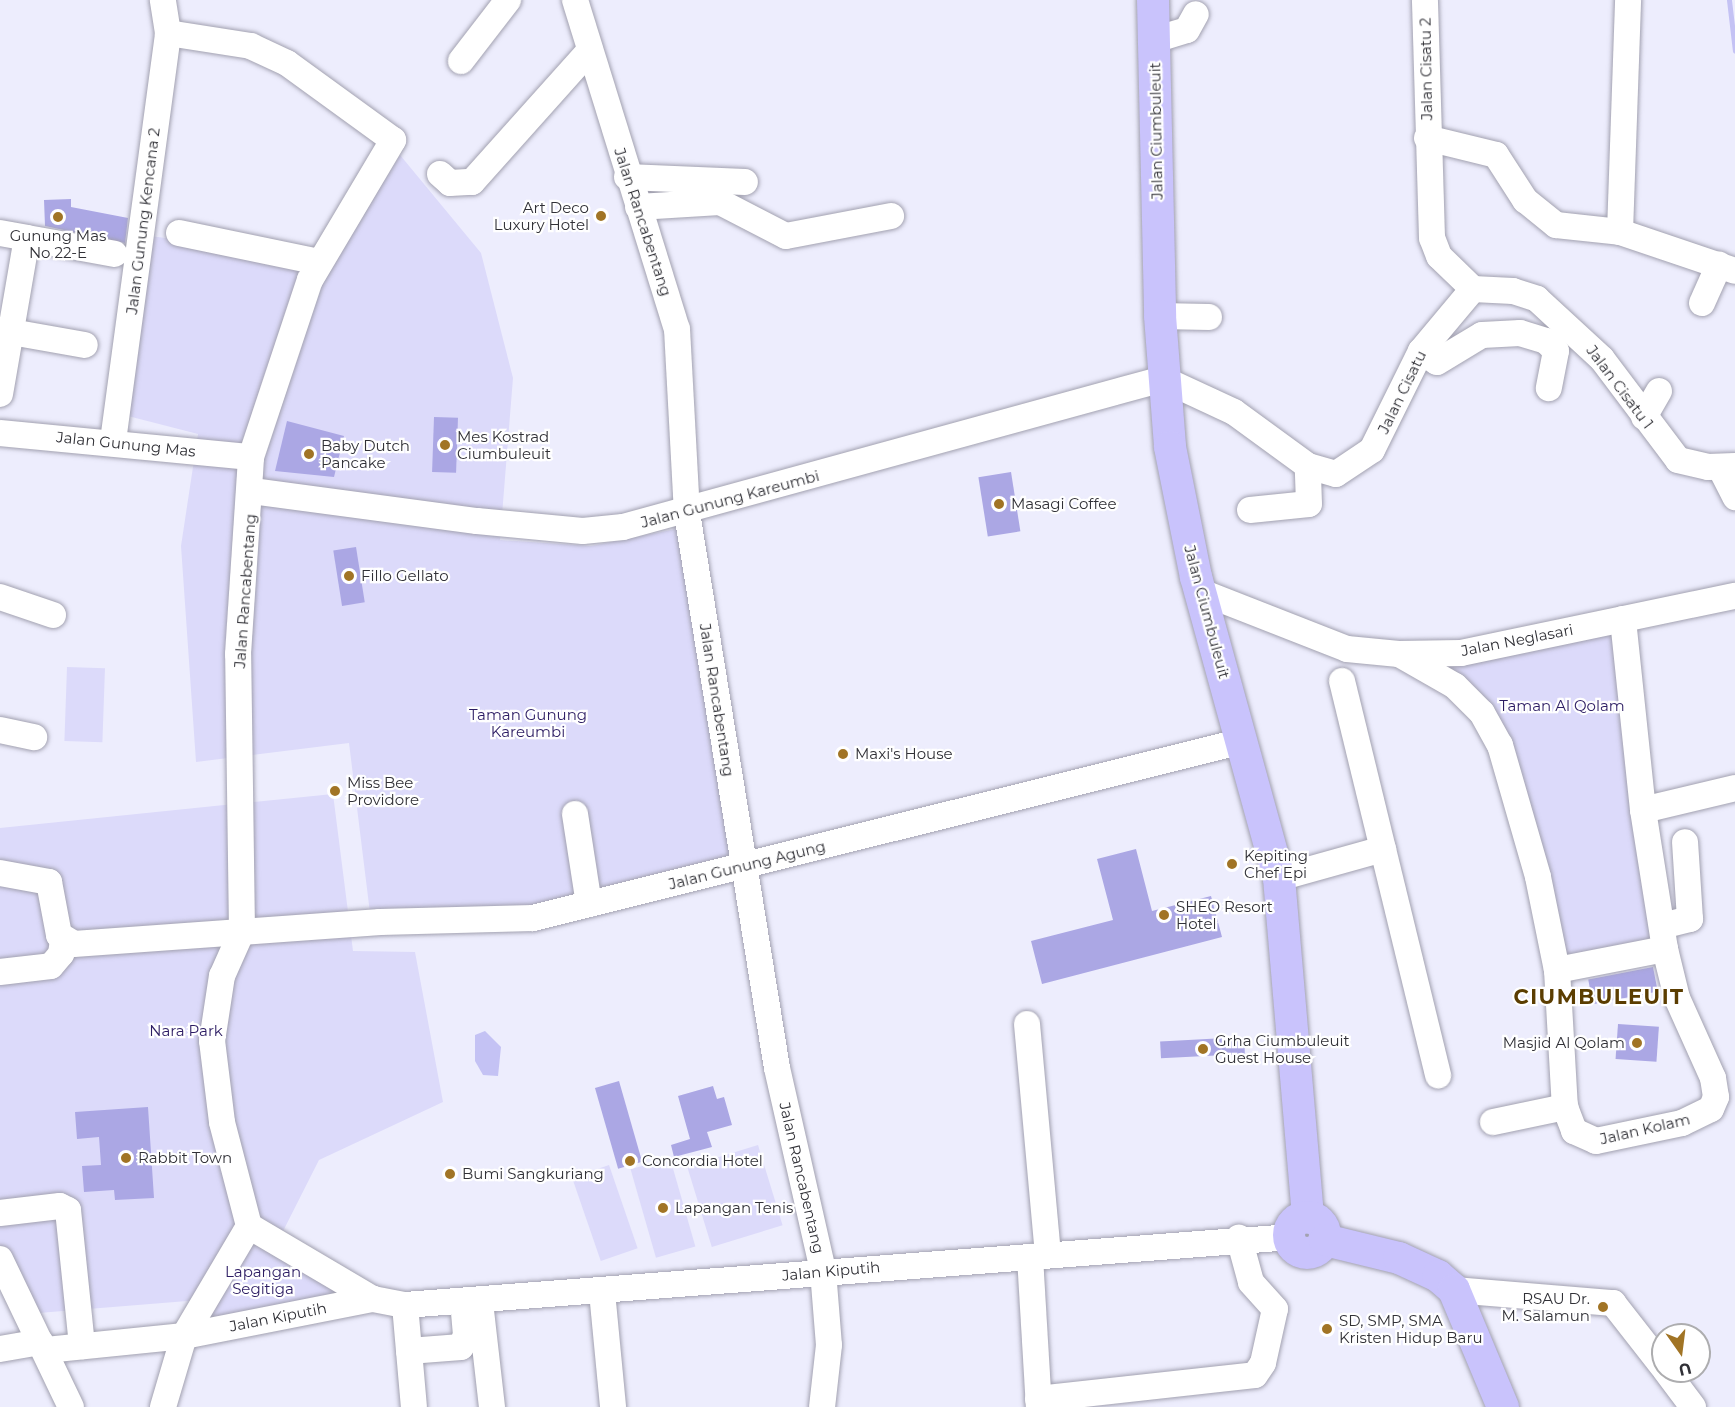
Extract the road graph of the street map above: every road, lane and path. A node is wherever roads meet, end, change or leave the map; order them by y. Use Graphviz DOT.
graph roads {
  1 [pos="163,0"];
  2 [pos="508,0"];
  3 [pos="575,0"];
  4 [pos="1153,0"];
  5 [pos="1425,0"];
  6 [pos="1628,0"];
  7 [pos="1196,14"];
  8 [pos="168,33"];
  9 [pos="1154,40"];
  10 [pos="590,50"];
  11 [pos="461,61"];
  12 [pos="1427,138"];
  13 [pos="440,174"];
  14 [pos="627,177"];
  15 [pos="745,182"];
  16 [pos="638,207"];
  17 [pos="891,216"];
  18 [pos="0,232"];
  19 [pos="1620,232"];
  20 [pos="179,233"];
  21 [pos="27,238"];
  22 [pos="115,254"];
  23 [pos="319,262"];
  24 [pos="1727,268"];
  25 [pos="1473,289"];
  26 [pos="1702,303"];
  27 [pos="1160,316"];
  28 [pos="1209,317"];
  29 [pos="4,331"];
  30 [pos="85,345"];
  31 [pos="1421,351"];
  32 [pos="1163,379"];
  33 [pos="1549,388"];
  34 [pos="1659,391"];
  35 [pos="0,394"];
  36 [pos="1644,417"];
  37 [pos="0,433"];
  38 [pos="113,441"];
  39 [pos="251,457"];
  40 [pos="1308,466"];
  41 [pos="1727,466"];
  42 [pos="252,491"];
  43 [pos="1735,497"];
  44 [pos="1250,510"];
  45 [pos="687,513"];
  46 [pos="1199,591"];
  47 [pos="1735,596"];
  48 [pos="0,597"];
  49 [pos="53,615"];
  50 [pos="1623,619"];
  51 [pos="1399,654"];
  52 [pos="1342,681"];
  53 [pos="0,730"];
  54 [pos="34,737"];
  55 [pos="1243,741"];
  56 [pos="1735,788"];
  57 [pos="1643,810"];
  58 [pos="575,814"];
  59 [pos="1685,842"];
  60 [pos="1383,849"];
  61 [pos="743,868"];
  62 [pos="0,873"];
  63 [pos="1279,878"];
  64 [pos="589,904"];
  65 [pos="242,932"];
  66 [pos="1663,938"];
  67 [pos="63,940"];
  68 [pos="1557,970"];
  69 [pos="0,972"];
  70 [pos="1027,1024"];
  71 [pos="1438,1075"];
  72 [pos="1565,1107"];
  73 [pos="1493,1122"];
  74 [pos="0,1213"];
  75 [pos="249,1226"];
  76 [pos="1307,1231"];
  77 [pos="1239,1238"];
  78 [pos="1039,1256"];
  79 [pos="0,1259"];
  80 [pos="823,1271"];
  81 [pos="1454,1290"];
  82 [pos="8,1291"];
  83 [pos="602,1292"];
  84 [pos="373,1299"];
  85 [pos="472,1302"];
  86 [pos="405,1305"];
  87 [pos="184,1336"];
  88 [pos="43,1346"];
  89 [pos="82,1346"];
  90 [pos="0,1349"];
  91 [pos="409,1351"];
  92 [pos="1651,1351"];
  93 [pos="1675,1383"];
  94 [pos="1039,1403"];
  95 [pos="71,1407"];
  96 [pos="163,1407"];
  97 [pos="414,1407"];
  98 [pos="492,1407"];
  99 [pos="613,1407"];
  100 [pos="822,1407"];
  101 [pos="1503,1407"];
  102 [pos="1693,1407"];
  1 -- 8 [label="street, Jalan Gunung Kencana 2"];
  2 -- 11 [label="street"];
  3 -- 10 [label="street, Jalan Rancabentang"];
  4 -- 9 [label="main road, Jalan Ciumbuleuit"];
  5 -- 12 [label="street, Jalan Cisatu 2"];
  6 -- 19 [label="street"];
  7 -- 9 [label="street"];
  8 -- 23 [label="street, Jalan Rancabentang"];
  8 -- 38 [label="street, Jalan Gunung Kencana 2"];
  9 -- 27 [label="main road, Jalan Ciumbuleuit"];
  10 -- 13 [label="street"];
  10 -- 14 [label="street, Jalan Rancabentang"];
  12 -- 19 [label="street"];
  12 -- 25 [label="street"];
  14 -- 15 [label="street"];
  14 -- 16 [label="street, Jalan Rancabentang"];
  16 -- 17 [label="street"];
  16 -- 45 [label="street, Jalan Rancabentang"];
  18 -- 21 [label="street"];
  19 -- 24 [label="street"];
  20 -- 23 [label="street"];
  21 -- 22 [label="street"];
  21 -- 29 [label="street"];
  23 -- 39 [label="street, Jalan Rancabentang"];
  24 -- 26 [label="street"];
  25 -- 31 [label="street, Jalan Cisatu"];
  25 -- 36 [label="street, Jalan Cisatu 1"];
  27 -- 28 [label="street"];
  27 -- 32 [label="main road, Jalan Ciumbuleuit"];
  29 -- 30 [label="street"];
  29 -- 35 [label="street"];
  31 -- 33 [label="street"];
  31 -- 40 [label="street, Jalan Cisatu"];
  32 -- 40 [label="street, Jalan Cisatu"];
  32 -- 45 [label="street, Jalan Gunung Kareumbi"];
  32 -- 46 [label="main road, Jalan Ciumbuleuit"];
  34 -- 36 [label="street"];
  36 -- 41 [label="street, Jalan Cisatu 1"];
  37 -- 38 [label="street, Jalan Gunung Mas"];
  38 -- 39 [label="street, Jalan Gunung Mas"];
  39 -- 42 [label="street, Jalan Rancabentang"];
  40 -- 44 [label="street"];
  41 -- 43 [label="street"];
  42 -- 45 [label="street, Jalan Gunung Kareumbi"];
  42 -- 65 [label="street, Jalan Rancabentang"];
  45 -- 61 [label="street, Jalan Rancabentang"];
  46 -- 51 [label="street, Jalan Neglasari"];
  46 -- 55 [label="main road, Jalan Ciumbuleuit"];
  47 -- 50 [label="street, Jalan Neglasari"];
  48 -- 49 [label="street"];
  50 -- 51 [label="street, Jalan Neglasari"];
  50 -- 57 [label="street, Jalan Kolam"];
  51 -- 68 [label="street, Jalan Kolam"];
  52 -- 60 [label="street"];
  53 -- 54 [label="street"];
  55 -- 61 [label="street, Jalan Gunung Agung"];
  55 -- 63 [label="main road, Jalan Ciumbuleuit"];
  56 -- 57 [label="street"];
  57 -- 66 [label="street, Jalan Kolam"];
  58 -- 64 [label="street"];
  59 -- 66 [label="street"];
  60 -- 63 [label="street"];
  60 -- 71 [label="street"];
  61 -- 64 [label="street, Jalan Gunung Agung"];
  61 -- 80 [label="street, Jalan Rancabentang"];
  62 -- 67 [label="street"];
  63 -- 76 [label="main road, Jalan Ciumbuleuit"];
  64 -- 65 [label="street, Jalan Gunung Agung"];
  65 -- 67 [label="street, Jalan Gunung Agung"];
  65 -- 75 [label="street, Jalan Rancabentang"];
  66 -- 68 [label="street"];
  66 -- 72 [label="street, Jalan Kolam"];
  67 -- 69 [label="street"];
  68 -- 72 [label="street, Jalan Kolam"];
  70 -- 78 [label="street"];
  72 -- 73 [label="street"];
  74 -- 89 [label="street"];
  75 -- 84 [label="street, Jalan Kiputih"];
  75 -- 87 [label="street"];
  76 -- 77 [label="street, Jalan Kiputih"];
  76 -- 81 [label="main road"];
  77 -- 78 [label="street, Jalan Kiputih"];
  77 -- 94 [label="street"];
  78 -- 80 [label="street, Jalan Kiputih"];
  78 -- 94 [label="street"];
  79 -- 82 [label="street"];
  80 -- 83 [label="street, Jalan Kiputih"];
  80 -- 100 [label="street, Jalan Rancabentang"];
  81 -- 92 [label="street"];
  81 -- 101 [label="main road"];
  82 -- 88 [label="street"];
  83 -- 85 [label="street, Jalan Kiputih"];
  83 -- 99 [label="street"];
  84 -- 86 [label="street, Jalan Kiputih"];
  84 -- 87 [label="street, Jalan Kiputih"];
  85 -- 86 [label="street, Jalan Kiputih"];
  85 -- 91 [label="street"];
  85 -- 98 [label="street"];
  86 -- 91 [label="street"];
  87 -- 89 [label="street, Jalan Kiputih"];
  87 -- 96 [label="street"];
  88 -- 89 [label="street, Jalan Kiputih"];
  88 -- 90 [label="street, Jalan Kiputih"];
  88 -- 95 [label="street"];
  91 -- 97 [label="street"];
  93 -- 102 [label="street"];
}
